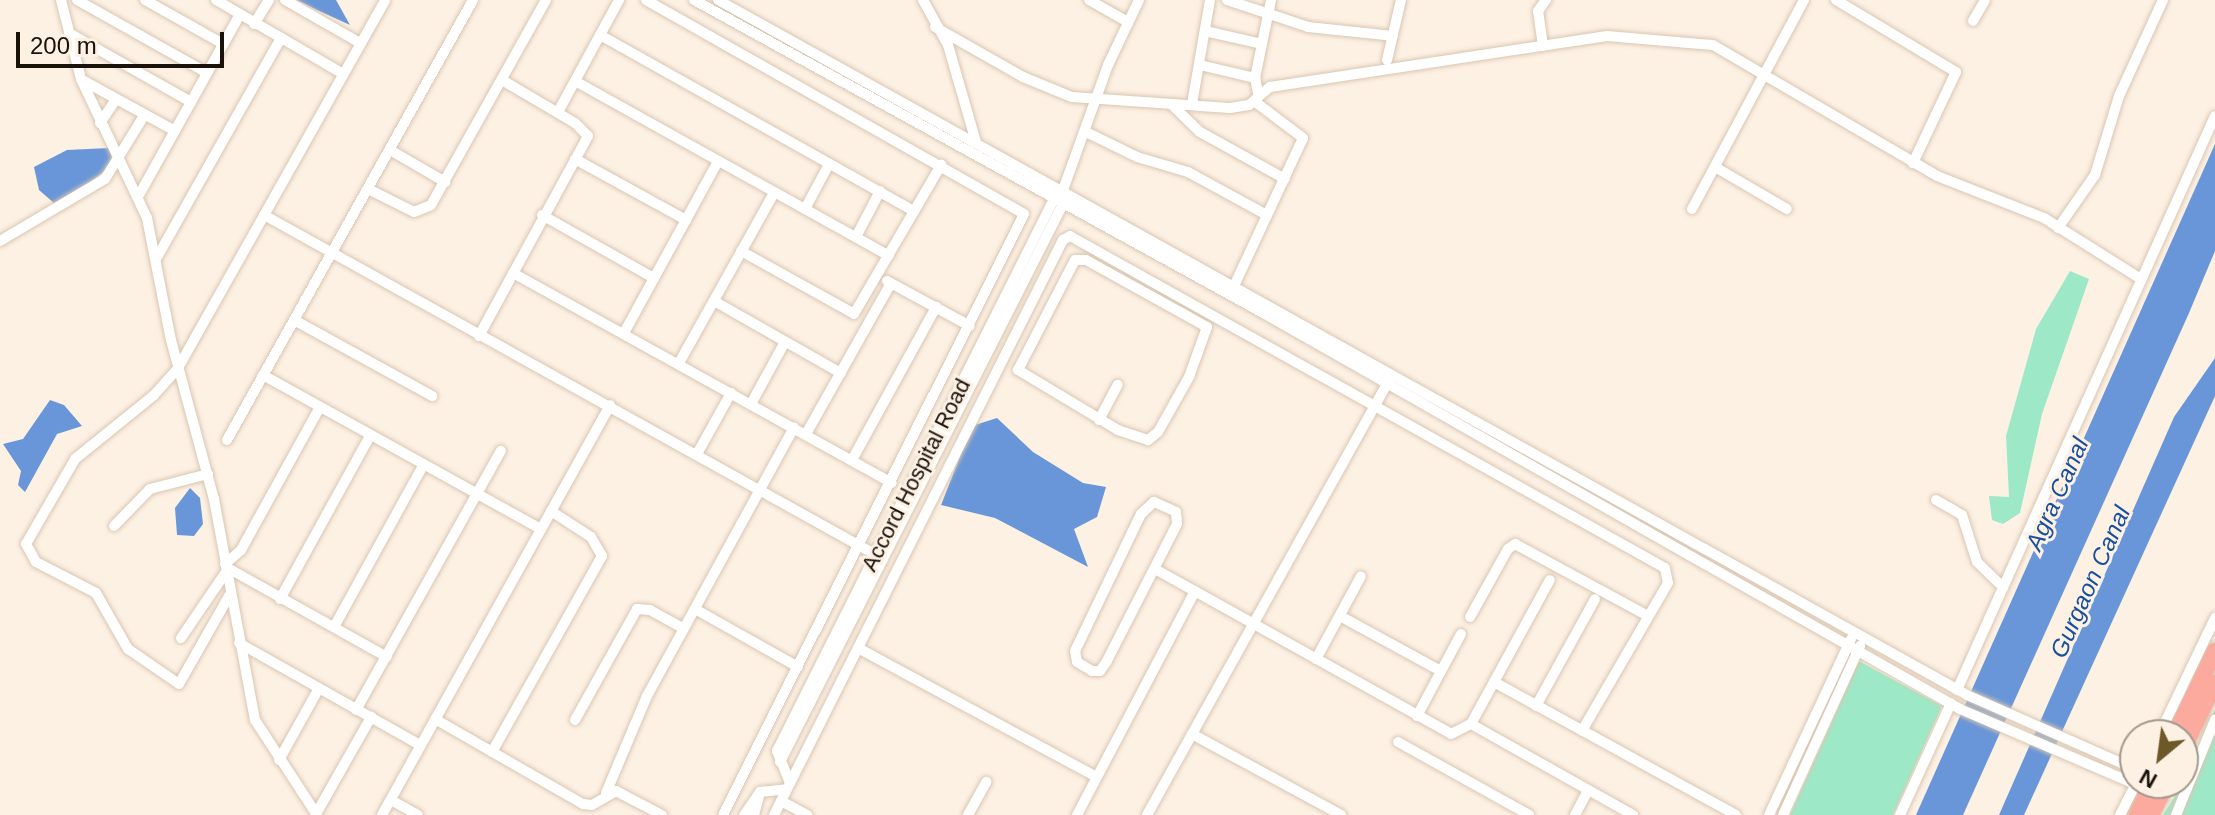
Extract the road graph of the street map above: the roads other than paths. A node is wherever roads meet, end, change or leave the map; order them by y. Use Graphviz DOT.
graph roads {
  1 [pos="61,0"];
  2 [pos="77,0"];
  3 [pos="145,0"];
  4 [pos="216,0"];
  5 [pos="269,0"];
  6 [pos="285,0"];
  7 [pos="385,0"];
  8 [pos="473,0"];
  9 [pos="546,0"];
  10 [pos="619,0"];
  11 [pos="646,0"];
  12 [pos="694,0"];
  13 [pos="718,0"];
  14 [pos="923,0"];
  15 [pos="1089,0"];
  16 [pos="1139,0"];
  17 [pos="1210,0"];
  18 [pos="1227,0"];
  19 [pos="1271,0"];
  20 [pos="1401,0"];
  21 [pos="1546,0"];
  22 [pos="1804,0"];
  23 [pos="1836,0"];
  24 [pos="1985,0"];
  25 [pos="2163,0"];
  26 [pos="240,14"];
  27 [pos="1266,16"];
  28 [pos="1973,21"];
  29 [pos="1128,22"];
  30 [pos="254,24"];
  31 [pos="935,27"];
  32 [pos="1205,31"];
  33 [pos="69,33"];
  34 [pos="600,35"];
  35 [pos="1393,36"];
  36 [pos="281,38"];
  37 [pos="360,43"];
  38 [pos="223,44"];
  39 [pos="1262,44"];
  40 [pos="1543,46"];
  41 [pos="1387,60"];
  42 [pos="1200,65"];
  43 [pos="207,73"];
  44 [pos="343,74"];
  45 [pos="1762,74"];
  46 [pos="1255,78"];
  47 [pos="81,79"];
  48 [pos="502,80"];
  49 [pos="575,81"];
  50 [pos="1256,97"];
  51 [pos="116,99"];
  52 [pos="1098,101"];
  53 [pos="191,102"];
  54 [pos="1171,104"];
  55 [pos="1192,104"];
  56 [pos="558,112"];
  57 [pos="145,114"];
  58 [pos="2215,116"];
  59 [pos="100,123"];
  60 [pos="175,131"];
  61 [pos="1086,132"];
  62 [pos="976,142"];
  63 [pos="390,150"];
  64 [pos="575,159"];
  65 [pos="119,161"];
  66 [pos="718,161"];
  67 [pos="1913,163"];
  68 [pos="829,164"];
  69 [pos="941,165"];
  70 [pos="1715,167"];
  71 [pos="1285,179"];
  72 [pos="445,182"];
  73 [pos="368,189"];
  74 [pos="1063,190"];
  75 [pos="880,191"];
  76 [pos="774,193"];
  77 [pos="139,195"];
  78 [pos="1058,202"];
  79 [pos="805,209"];
  80 [pos="1692,209"];
  81 [pos="1787,209"];
  82 [pos="914,211"];
  83 [pos="264,215"];
  84 [pos="542,215"];
  85 [pos="1267,215"];
  86 [pos="686,220"];
  87 [pos="2058,228"];
  88 [pos="856,237"];
  89 [pos="0,241"];
  90 [pos="741,251"];
  91 [pos="332,253"];
  92 [pos="889,256"];
  93 [pos="156,259"];
  94 [pos="513,273"];
  95 [pos="878,277"];
  96 [pos="654,278"];
  97 [pos="2141,279"];
  98 [pos="891,283"];
  99 [pos="1155,283"];
  100 [pos="1234,286"];
  101 [pos="1148,296"];
  102 [pos="714,301"];
  103 [pos="936,307"];
  104 [pos="294,320"];
  105 [pos="970,326"];
  106 [pos="624,333"];
  107 [pos="479,336"];
  108 [pos="785,342"];
  109 [pos="679,363"];
  110 [pos="178,368"];
  111 [pos="841,373"];
  112 [pos="263,375"];
  113 [pos="1390,378"];
  114 [pos="1118,385"];
  115 [pos="731,393"];
  116 [pos="432,396"];
  117 [pos="751,404"];
  118 [pos="610,405"];
  119 [pos="1374,406"];
  120 [pos="320,407"];
  121 [pos="1099,420"];
  122 [pos="794,428"];
  123 [pos="806,434"];
  124 [pos="370,436"];
  125 [pos="227,440"];
  126 [pos="501,451"];
  127 [pos="697,454"];
  128 [pos="852,460"];
  129 [pos="424,464"];
  130 [pos="208,474"];
  131 [pos="892,483"];
  132 [pos="761,490"];
  133 [pos="477,493"];
  134 [pos="1936,500"];
  135 [pos="551,511"];
  136 [pos="114,526"];
  137 [pos="541,529"];
  138 [pos="861,547"];
  139 [pos="876,555"];
  140 [pos="226,568"];
  141 [pos="1155,569"];
  142 [pos="1361,576"];
  143 [pos="1550,580"];
  144 [pos="2003,587"];
  145 [pos="1195,591"];
  146 [pos="229,596"];
  147 [pos="280,599"];
  148 [pos="1595,599"];
  149 [pos="695,609"];
  150 [pos="1340,616"];
  151 [pos="1648,616"];
  152 [pos="1470,617"];
  153 [pos="2215,618"];
  154 [pos="1254,623"];
  155 [pos="334,627"];
  156 [pos="683,628"];
  157 [pos="1461,634"];
  158 [pos="1859,635"];
  159 [pos="181,638"];
  160 [pos="239,643"];
  161 [pos="1853,647"];
  162 [pos="858,648"];
  163 [pos="2215,651"];
  164 [pos="387,657"];
  165 [pos="1316,659"];
  166 [pos="798,667"];
  167 [pos="1441,671"];
  168 [pos="1494,682"];
  169 [pos="2215,683"];
  170 [pos="319,688"];
  171 [pos="1962,693"];
  172 [pos="1536,706"];
  173 [pos="1956,706"];
  174 [pos="356,710"];
  175 [pos="1417,716"];
  176 [pos="371,717"];
  177 [pos="435,719"];
  178 [pos="2167,719"];
  179 [pos="2183,719"];
  180 [pos="2198,719"];
  181 [pos="575,720"];
  182 [pos="2215,720"];
  183 [pos="1471,724"];
  184 [pos="1582,731"];
  185 [pos="1192,734"];
  186 [pos="1398,742"];
  187 [pos="420,745"];
  188 [pos="492,752"];
  189 [pos="279,760"];
  190 [pos="780,762"];
  191 [pos="2119,762"];
  192 [pos="2119,774"];
  193 [pos="1095,776"];
  194 [pos="986,782"];
  195 [pos="789,786"];
  196 [pos="1588,791"];
  197 [pos="760,792"];
  198 [pos="606,793"];
  199 [pos="391,800"];
  200 [pos="781,801"];
  201 [pos="316,814"];
  202 [pos="382,815"];
  203 [pos="418,815"];
  204 [pos="662,815"];
  205 [pos="723,815"];
  206 [pos="744,815"];
  207 [pos="754,815"];
  208 [pos="774,815"];
  209 [pos="807,815"];
  210 [pos="968,815"];
  211 [pos="1077,815"];
  212 [pos="1147,815"];
  213 [pos="1341,815"];
  214 [pos="1529,815"];
  215 [pos="1575,815"];
  216 [pos="1633,815"];
  217 [pos="1736,815"];
  218 [pos="1769,815"];
  219 [pos="1783,815"];
  220 [pos="1900,815"];
  221 [pos="2176,815"];
  1 -- 33 [label="street"];
  2 -- 43 [label="street"];
  3 -- 38 [label="street"];
  4 -- 26 [label="street"];
  5 -- 30 [label="street"];
  6 -- 37 [label="street"];
  7 -- 37 [label="street"];
  8 -- 63 [label="street"];
  9 -- 48 [label="street"];
  10 -- 34 [label="street"];
  11 -- 69 [label="street"];
  12 -- 78 [label="street"];
  13 -- 62 [label="street"];
  14 -- 31 [label="street"];
  15 -- 29 [label="street"];
  16 -- 29 [label="street"];
  17 -- 32 [label="street"];
  18 -- 27 [label="street"];
  19 -- 27 [label="street"];
  20 -- 35 [label="street"];
  21 -- 40 [label="street"];
  22 -- 45 [label="street"];
  23 -- 67 [label="street"];
  24 -- 28 [label="street"];
  25 -- 87 [label="street"];
  26 -- 30 [label="street"];
  26 -- 38 [label="street"];
  27 -- 35 [label="street"];
  27 -- 39 [label="street"];
  29 -- 52 [label="street"];
  30 -- 36 [label="street"];
  31 -- 52 [label="street"];
  31 -- 62 [label="street"];
  32 -- 39 [label="street"];
  32 -- 42 [label="street"];
  33 -- 47 [label="street"];
  33 -- 53 [label="street"];
  34 -- 49 [label="street"];
  34 -- 68 [label="street"];
  35 -- 41 [label="street"];
  36 -- 44 [label="street"];
  36 -- 93 [label="street"];
  37 -- 44 [label="street"];
  38 -- 43 [label="street"];
  39 -- 46 [label="street"];
  40 -- 45 [label="street"];
  40 -- 50 [label="street"];
  42 -- 46 [label="street"];
  42 -- 55 [label="street"];
  43 -- 53 [label="street"];
  44 -- 83 [label="street"];
  45 -- 67 [label="street"];
  45 -- 70 [label="street"];
  46 -- 50 [label="street"];
  47 -- 51 [label="street"];
  47 -- 59 [label="street"];
  48 -- 56 [label="street"];
  48 -- 72 [label="street"];
  49 -- 56 [label="street"];
  49 -- 66 [label="street"];
  50 -- 55 [label="street"];
  50 -- 71 [label="street"];
  51 -- 57 [label="street"];
  51 -- 59 [label="street"];
  52 -- 54 [label="street"];
  52 -- 61 [label="street"];
  53 -- 60 [label="street"];
  54 -- 55 [label="street"];
  54 -- 71 [label="street"];
  56 -- 64 [label="street"];
  57 -- 60 [label="street"];
  57 -- 65 [label="street"];
  58 -- 97 [label="street"];
  59 -- 65 [label="street"];
  60 -- 77 [label="street"];
  61 -- 74 [label="street"];
  61 -- 85 [label="street"];
  62 -- 74 [label="street"];
  63 -- 72 [label="street"];
  63 -- 73 [label="street"];
  64 -- 84 [label="street"];
  64 -- 86 [label="street"];
  65 -- 77 [label="street"];
  65 -- 89 [label="street"];
  66 -- 76 [label="street"];
  66 -- 86 [label="street"];
  67 -- 87 [label="street"];
  68 -- 75 [label="street"];
  68 -- 79 [label="street"];
  69 -- 82 [label="street"];
  69 -- 105 [label="street"];
  70 -- 80 [label="street"];
  70 -- 81 [label="street"];
  71 -- 85 [label="street"];
  72 -- 73 [label="street"];
  73 -- 91 [label="street"];
  74 -- 78 [label="street"];
  74 -- 100 [label="street"];
  75 -- 82 [label="street"];
  75 -- 88 [label="street"];
  76 -- 79 [label="street"];
  76 -- 90 [label="street"];
  77 -- 93 [label="street"];
  78 -- 113 [label="street"];
  78 -- 139 [label="street, Accord Hospital Road"];
  78 -- 190 [label="street"];
  79 -- 88 [label="street"];
  82 -- 92 [label="street"];
  83 -- 91 [label="street"];
  83 -- 110 [label="street"];
  84 -- 94 [label="street"];
  84 -- 96 [label="street"];
  85 -- 100 [label="street"];
  86 -- 96 [label="street"];
  87 -- 97 [label="street"];
  88 -- 92 [label="street"];
  90 -- 95 [label="street"];
  90 -- 102 [label="street"];
  91 -- 104 [label="street"];
  91 -- 107 [label="street"];
  92 -- 95 [label="street"];
  93 -- 110 [label="street"];
  94 -- 106 [label="street"];
  94 -- 107 [label="street"];
  95 -- 98 [label="street"];
  96 -- 106 [label="street"];
  97 -- 144 [label="street"];
  98 -- 103 [label="street"];
  98 -- 111 [label="street"];
  99 -- 101 [label="street"];
  99 -- 119 [label="street"];
  99 -- 162 [label="street"];
  100 -- 113 [label="street"];
  101 -- 121 [label="street"];
  101 -- 121 [label="street"];
  102 -- 108 [label="street"];
  102 -- 109 [label="street"];
  103 -- 105 [label="street"];
  103 -- 128 [label="street"];
  104 -- 112 [label="street"];
  104 -- 116 [label="street"];
  105 -- 131 [label="street"];
  106 -- 109 [label="street"];
  107 -- 118 [label="street"];
  108 -- 111 [label="street"];
  108 -- 117 [label="street"];
  109 -- 115 [label="street"];
  110 -- 130 [label="street"];
  110 -- 146 [label="street"];
  111 -- 123 [label="street"];
  112 -- 120 [label="street"];
  112 -- 125 [label="street"];
  113 -- 119 [label="street"];
  113 -- 158 [label="street"];
  113 -- 161 [label="street"];
  114 -- 121 [label="street"];
  115 -- 117 [label="street"];
  115 -- 127 [label="street"];
  117 -- 122 [label="street"];
  118 -- 127 [label="street"];
  118 -- 135 [label="street"];
  119 -- 151 [label="street"];
  119 -- 154 [label="street"];
  120 -- 124 [label="street"];
  120 -- 140 [label="street"];
  122 -- 123 [label="street"];
  122 -- 132 [label="street"];
  123 -- 128 [label="street"];
  124 -- 129 [label="street"];
  124 -- 147 [label="street"];
  126 -- 133 [label="street"];
  127 -- 132 [label="street"];
  128 -- 131 [label="street"];
  129 -- 133 [label="street"];
  129 -- 155 [label="street"];
  130 -- 136 [label="street"];
  130 -- 140 [label="street"];
  131 -- 138 [label="street"];
  132 -- 138 [label="street"];
  132 -- 149 [label="street"];
  133 -- 137 [label="street"];
  133 -- 164 [label="street"];
  134 -- 144 [label="street"];
  135 -- 137 [label="street"];
  135 -- 188 [label="street"];
  137 -- 177 [label="street"];
  138 -- 139 [label="street"];
  138 -- 166 [label="street"];
  139 -- 190 [label="street, Accord Hospital Road"];
  140 -- 146 [label="street"];
  140 -- 147 [label="street"];
  140 -- 159 [label="street"];
  141 -- 141 [label="street"];
  141 -- 145 [label="street"];
  142 -- 150 [label="street"];
  143 -- 168 [label="street"];
  144 -- 171 [label="street"];
  145 -- 154 [label="street"];
  145 -- 193 [label="street"];
  146 -- 160 [label="street"];
  147 -- 155 [label="street"];
  148 -- 172 [label="street"];
  149 -- 156 [label="street"];
  149 -- 166 [label="street"];
  150 -- 165 [label="street"];
  150 -- 167 [label="street"];
  151 -- 152 [label="street"];
  151 -- 184 [label="street"];
  153 -- 178 [label="street"];
  154 -- 165 [label="street"];
  154 -- 185 [label="street"];
  155 -- 164 [label="street"];
  156 -- 181 [label="street"];
  156 -- 198 [label="street"];
  157 -- 167 [label="street"];
  158 -- 161 [label="street"];
  158 -- 171 [label="street"];
  160 -- 170 [label="street"];
  160 -- 189 [label="street"];
  161 -- 173 [label="street"];
  161 -- 218 [label="street"];
  161 -- 219 [label="street"];
  162 -- 193 [label="street"];
  162 -- 195 [label="street"];
  163 -- 179 [label="highway"];
  164 -- 174 [label="street"];
  165 -- 175 [label="street"];
  166 -- 205 [label="street"];
  167 -- 175 [label="street"];
  168 -- 172 [label="street"];
  168 -- 183 [label="street"];
  169 -- 180 [label="highway"];
  170 -- 174 [label="street"];
  170 -- 189 [label="street"];
  171 -- 191 [label="street"];
  172 -- 184 [label="street"];
  173 -- 192 [label="street"];
  173 -- 220 [label="street"];
  174 -- 176 [label="street"];
  175 -- 183 [label="street"];
  176 -- 187 [label="street"];
  176 -- 201 [label="street"];
  177 -- 187 [label="street"];
  177 -- 188 [label="street"];
  182 -- 221 [label="street"];
  183 -- 196 [label="street"];
  184 -- 217 [label="street"];
  185 -- 212 [label="street"];
  185 -- 213 [label="street"];
  186 -- 214 [label="street"];
  187 -- 199 [label="street"];
  188 -- 198 [label="street"];
  189 -- 201 [label="street"];
  190 -- 195 [label="street"];
  193 -- 211 [label="street"];
  194 -- 210 [label="street"];
  195 -- 197 [label="street"];
  195 -- 200 [label="street"];
  196 -- 215 [label="street"];
  196 -- 216 [label="street"];
  197 -- 206 [label="street"];
  197 -- 207 [label="street"];
  198 -- 204 [label="street"];
  199 -- 202 [label="street"];
  199 -- 203 [label="street"];
  200 -- 208 [label="street"];
  200 -- 209 [label="street"];
}
